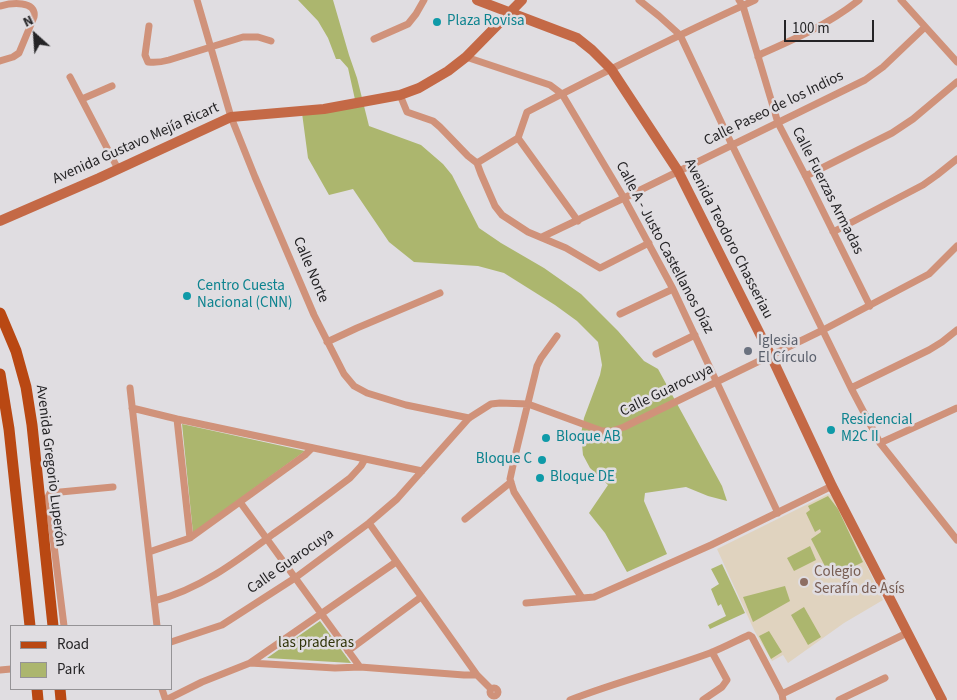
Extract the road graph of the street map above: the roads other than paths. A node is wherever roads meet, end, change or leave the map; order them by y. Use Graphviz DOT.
graph roads {
  1 [pos="197,0"];
  2 [pos="424,0"];
  3 [pos="477,0"];
  4 [pos="522,0"];
  5 [pos="639,0"];
  6 [pos="755,0"];
  7 [pos="859,0"];
  8 [pos="901,0"];
  9 [pos="741,3"];
  10 [pos="0,6"];
  11 [pos="510,12"];
  12 [pos="149,26"];
  13 [pos="926,27"];
  14 [pos="680,35"];
  15 [pos="374,39"];
  16 [pos="271,41"];
  17 [pos="211,47"];
  18 [pos="466,57"];
  19 [pos="758,57"];
  20 [pos="0,61"];
  21 [pos="957,62"];
  22 [pos="610,68"];
  23 [pos="70,77"];
  24 [pos="957,82"];
  25 [pos="112,86"];
  26 [pos="562,94"];
  27 [pos="400,95"];
  28 [pos="82,100"];
  29 [pos="231,117"];
  30 [pos="778,123"];
  31 [pos="518,138"];
  32 [pos="732,145"];
  33 [pos="957,159"];
  34 [pos="477,162"];
  35 [pos="118,169"];
  36 [pos="678,171"];
  37 [pos="805,175"];
  38 [pos="624,198"];
  39 [pos="0,221"];
  40 [pos="578,221"];
  41 [pos="833,232"];
  42 [pos="542,237"];
  43 [pos="649,243"];
  44 [pos="957,246"];
  45 [pos="673,289"];
  46 [pos="440,293"];
  47 [pos="870,306"];
  48 [pos="0,313"];
  49 [pos="620,314"];
  50 [pos="823,330"];
  51 [pos="957,330"];
  52 [pos="695,335"];
  53 [pos="557,336"];
  54 [pos="327,342"];
  55 [pos="656,354"];
  56 [pos="770,356"];
  57 [pos="0,374"];
  58 [pos="717,382"];
  59 [pos="130,388"];
  60 [pos="851,388"];
  61 [pos="528,404"];
  62 [pos="132,408"];
  63 [pos="957,408"];
  64 [pos="469,418"];
  65 [pos="177,419"];
  66 [pos="880,443"];
  67 [pos="312,448"];
  68 [pos="365,459"];
  69 [pos="422,471"];
  70 [pos="511,482"];
  71 [pos="832,486"];
  72 [pos="113,487"];
  73 [pos="240,502"];
  74 [pos="778,513"];
  75 [pos="466,519"];
  76 [pos="369,524"];
  77 [pos="190,538"];
  78 [pos="266,540"];
  79 [pos="957,540"];
  80 [pos="149,552"];
  81 [pos="396,562"];
  82 [pos="295,578"];
  83 [pos="421,597"];
  84 [pos="582,598"];
  85 [pos="154,601"];
  86 [pos="526,603"];
  87 [pos="321,614"];
  88 [pos="30,625"];
  89 [pos="53,625"];
  90 [pos="64,625"];
  91 [pos="157,625"];
  92 [pos="908,633"];
  93 [pos="172,642"];
  94 [pos="348,651"];
  95 [pos="712,652"];
  96 [pos="250,663"];
  97 [pos="360,667"];
  98 [pos="477,675"];
  99 [pos="885,678"];
  100 [pos="491,689"];
  101 [pos="162,690"];
  102 [pos="782,697"];
  103 [pos="570,700"];
  104 [pos="703,700"];
  105 [pos="839,700"];
  106 [pos="942,700"];
  1 -- 17 [label="street, Calle Norte"];
  2 -- 15 [label="street"];
  3 -- 11 [label="street, Avenida Teodoro Chasseriau"];
  4 -- 11 [label="street, Avenida Gustavo Mejía Ricart"];
  5 -- 14 [label="street"];
  6 -- 9 [label="street"];
  7 -- 19 [label="street"];
  8 -- 13 [label="street"];
  9 -- 14 [label="street"];
  9 -- 19 [label="street, Calle Fuerzas Armadas"];
  10 -- 20 [label="street"];
  11 -- 18 [label="street, Avenida Gustavo Mejía Ricart"];
  11 -- 22 [label="street, Avenida Teodoro Chasseriau"];
  12 -- 17 [label="street"];
  13 -- 21 [label="street"];
  13 -- 30 [label="street, Calle Paseo de los Indios"];
  14 -- 22 [label="street"];
  14 -- 32 [label="street"];
  16 -- 17 [label="street"];
  17 -- 29 [label="street, Calle Norte"];
  18 -- 26 [label="street, Calle A - Justo Castellanos Díaz"];
  18 -- 27 [label="street, Avenida Gustavo Mejía Ricart"];
  19 -- 30 [label="street, Calle Fuerzas Armadas"];
  22 -- 26 [label="street"];
  22 -- 36 [label="street, Avenida Teodoro Chasseriau"];
  23 -- 28 [label="street"];
  24 -- 37 [label="street"];
  25 -- 28 [label="street"];
  26 -- 31 [label="street"];
  26 -- 38 [label="street, Calle A - Justo Castellanos Díaz"];
  27 -- 29 [label="street, Avenida Gustavo Mejía Ricart"];
  27 -- 34 [label="street"];
  28 -- 35 [label="street"];
  29 -- 35 [label="street, Avenida Gustavo Mejía Ricart"];
  29 -- 54 [label="street, Calle Norte"];
  30 -- 32 [label="street, Calle Paseo de los Indios"];
  30 -- 37 [label="street, Calle Fuerzas Armadas"];
  31 -- 34 [label="street"];
  31 -- 40 [label="street"];
  32 -- 36 [label="street, Calle Paseo de los Indios"];
  32 -- 50 [label="street"];
  33 -- 41 [label="street"];
  34 -- 42 [label="street"];
  35 -- 39 [label="street, Avenida Gustavo Mejía Ricart"];
  36 -- 38 [label="street, Calle Paseo de los Indios"];
  36 -- 56 [label="street, Avenida Teodoro Chasseriau"];
  37 -- 41 [label="street, Calle Fuerzas Armadas"];
  38 -- 40 [label="street, Calle Paseo de los Indios"];
  38 -- 43 [label="street, Calle A - Justo Castellanos Díaz"];
  40 -- 42 [label="street, Calle Paseo de los Indios"];
  41 -- 47 [label="street, Calle Fuerzas Armadas"];
  42 -- 43 [label="street"];
  43 -- 45 [label="street, Calle A - Justo Castellanos Díaz"];
  44 -- 47 [label="street, Calle Guarocuya"];
  45 -- 49 [label="street"];
  45 -- 52 [label="street, Calle A - Justo Castellanos Díaz"];
  46 -- 54 [label="street"];
  47 -- 50 [label="street, Calle Guarocuya"];
  48 -- 89 [label="main road, Avenida Gregorio Luperón"];
  50 -- 56 [label="street, Calle Guarocuya"];
  50 -- 60 [label="street"];
  51 -- 60 [label="street"];
  52 -- 55 [label="street"];
  52 -- 58 [label="street, Calle A - Justo Castellanos Díaz"];
  53 -- 61 [label="street"];
  54 -- 64 [label="street, Calle Norte"];
  56 -- 58 [label="street, Calle Guarocuya"];
  56 -- 71 [label="street, Avenida Teodoro Chasseriau"];
  57 -- 88 [label="main road"];
  58 -- 61 [label="street, Calle Guarocuya"];
  58 -- 74 [label="street, Calle A - Justo Castellanos Díaz"];
  59 -- 62 [label="street"];
  60 -- 66 [label="street"];
  61 -- 64 [label="street, Calle Guarocuya"];
  61 -- 70 [label="street"];
  62 -- 65 [label="street"];
  62 -- 80 [label="street"];
  63 -- 66 [label="street"];
  64 -- 69 [label="street, Calle Guarocuya"];
  65 -- 67 [label="street"];
  65 -- 77 [label="street"];
  66 -- 79 [label="street"];
  67 -- 68 [label="street"];
  67 -- 73 [label="street"];
  68 -- 69 [label="street"];
  68 -- 78 [label="street"];
  69 -- 76 [label="street, Calle Guarocuya"];
  70 -- 75 [label="street"];
  70 -- 84 [label="street"];
  71 -- 74 [label="street"];
  71 -- 92 [label="street, Avenida Teodoro Chasseriau"];
  72 -- 90 [label="street"];
  73 -- 77 [label="street"];
  73 -- 78 [label="street"];
  74 -- 84 [label="street"];
  76 -- 81 [label="street"];
  76 -- 82 [label="street, Calle Guarocuya"];
  77 -- 80 [label="street"];
  78 -- 82 [label="street"];
  78 -- 85 [label="street"];
  80 -- 85 [label="street"];
  81 -- 83 [label="street"];
  81 -- 87 [label="street"];
  82 -- 87 [label="street"];
  82 -- 93 [label="street, Calle Guarocuya"];
  83 -- 94 [label="street"];
  83 -- 98 [label="street"];
  84 -- 86 [label="street"];
  85 -- 91 [label="street"];
  87 -- 94 [label="street"];
  87 -- 96 [label="street"];
  92 -- 102 [label="street"];
  92 -- 106 [label="street, Avenida Teodoro Chasseriau"];
  94 -- 97 [label="street"];
  95 -- 102 [label="street"];
  95 -- 103 [label="street"];
  95 -- 104 [label="street"];
  96 -- 97 [label="street"];
  96 -- 101 [label="street"];
  97 -- 98 [label="street"];
  98 -- 100 [label="street"];
  99 -- 105 [label="street"];
}
